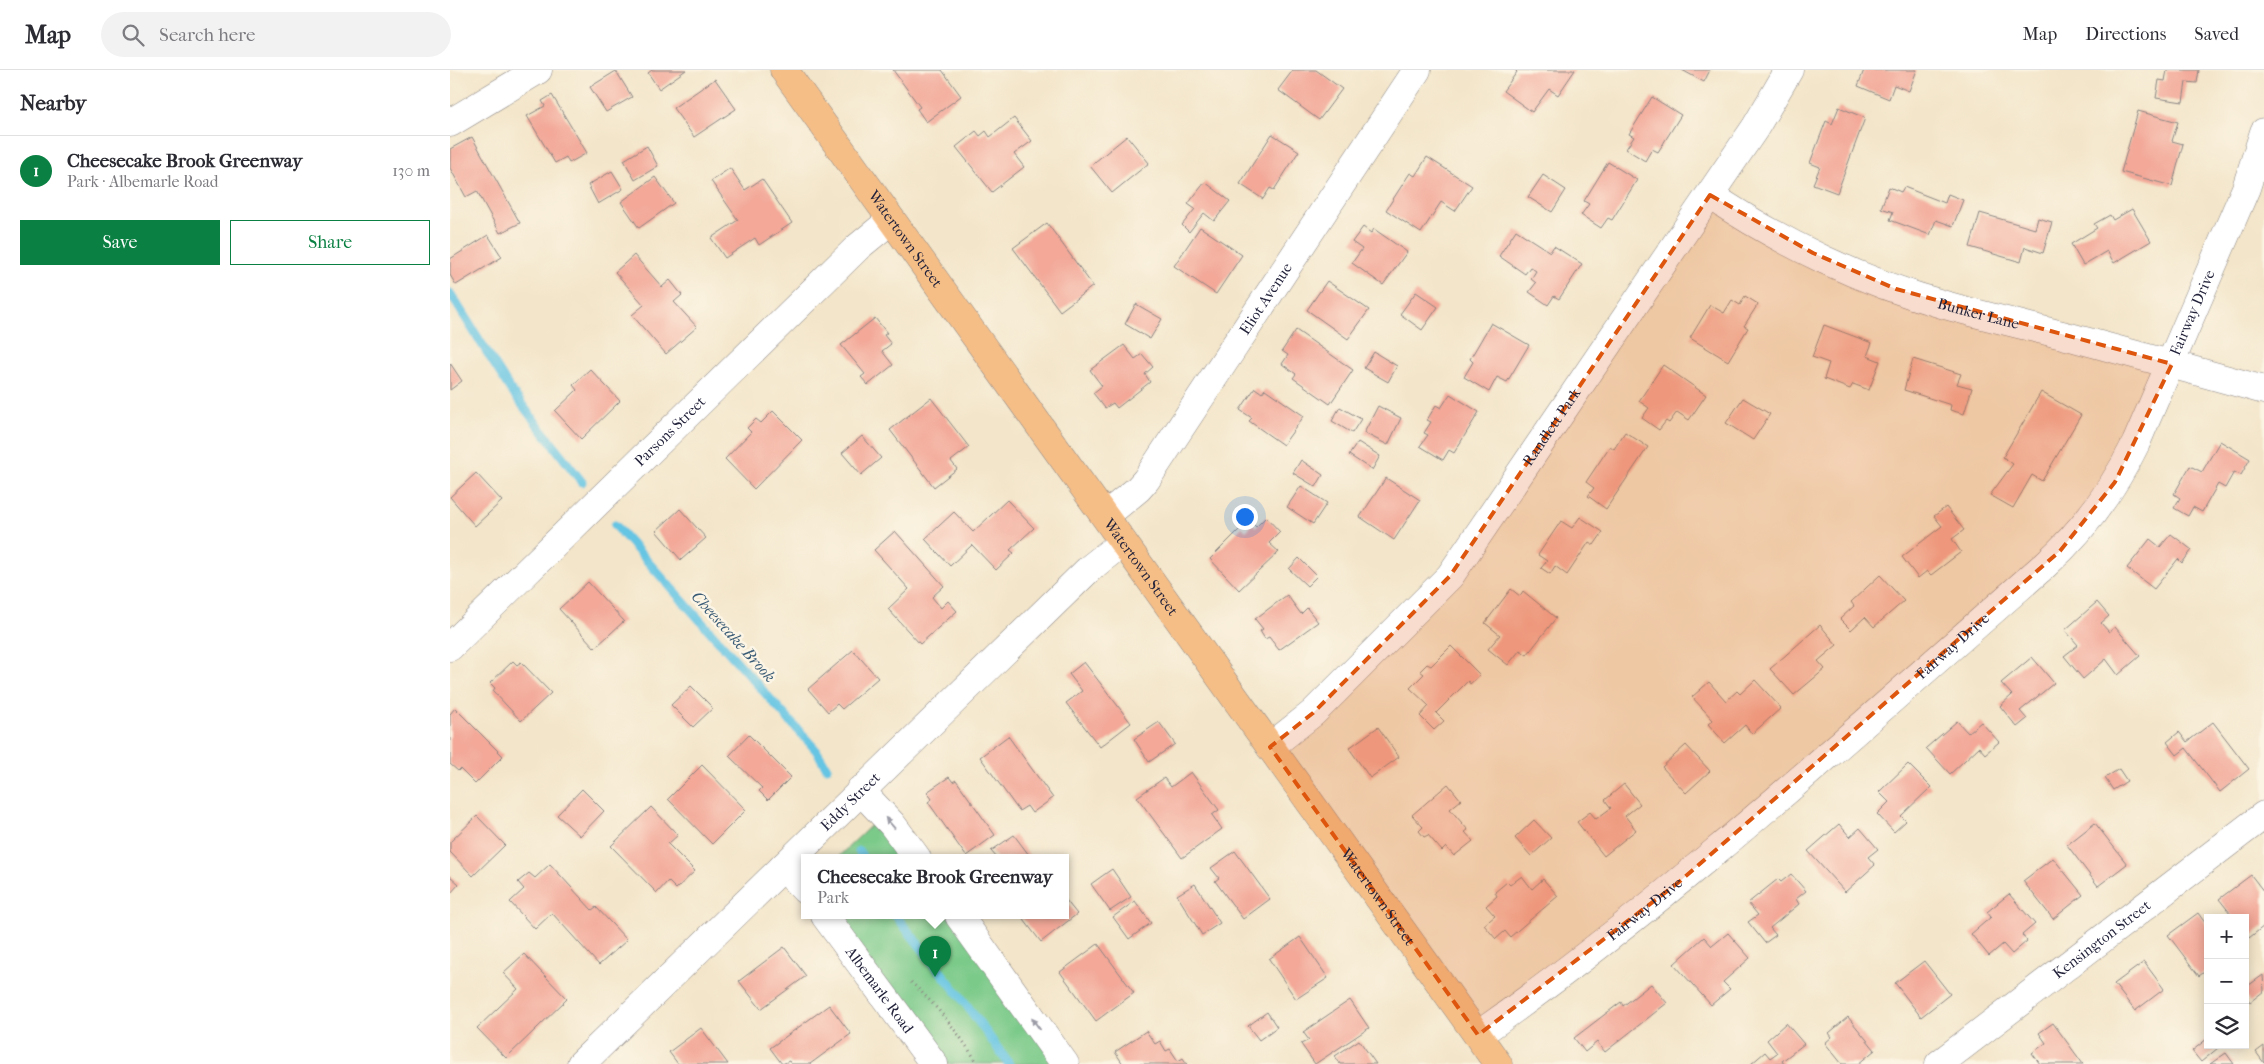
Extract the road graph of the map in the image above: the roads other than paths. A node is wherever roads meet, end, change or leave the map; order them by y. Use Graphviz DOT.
graph roads {
  1 [pos="538,70"];
  2 [pos="784,70"];
  3 [pos="1417,70"];
  4 [pos="1789,70"];
  5 [pos="450,123"];
  6 [pos="2264,132"];
  7 [pos="1710,195"];
  8 [pos="891,220"];
  9 [pos="2172,364"];
  10 [pos="2264,390"];
  11 [pos="1105,516"];
  12 [pos="1123,542"];
  13 [pos="450,647"];
  14 [pos="1270,747"];
  15 [pos="860,790"];
  16 [pos="2264,815"];
  17 [pos="914,854"];
  18 [pos="782,867"];
  19 [pos="801,886"];
  20 [pos="827,919"];
  21 [pos="960,919"];
  22 [pos="1478,1035"];
  23 [pos="582,1064"];
  24 [pos="934,1064"];
  25 [pos="1065,1064"];
  26 [pos="1498,1064"];
  27 [pos="1939,1064"];
  1 -- 5 [label="street"];
  2 -- 8 [label="main road, Watertown Street"];
  3 -- 11 [label="street, Eliot Avenue"];
  4 -- 7 [label="street, Randlett Park"];
  6 -- 9 [label="street, Fairway Drive"];
  7 -- 9 [label="street, Bunker Lane"];
  7 -- 14 [label="street, Randlett Park"];
  8 -- 11 [label="main road, Watertown Street"];
  8 -- 13 [label="street, Parsons Street"];
  9 -- 10 [label="street, Bunker Lane"];
  9 -- 22 [label="street, Fairway Drive"];
  11 -- 12 [label="main road, Watertown Street"];
  12 -- 14 [label="main road, Watertown Street"];
  12 -- 15 [label="street, Eddy Street"];
  14 -- 22 [label="main road, Watertown Street"];
  17 -- 15 [label="street, one-way"];
  15 -- 18 [label="street, Eddy Street"];
  16 -- 27 [label="street, Kensington Street"];
  18 -- 19 [label="street"];
  18 -- 23 [label="street, Eddy Street"];
  20 -- 24 [label="street, Albemarle Road"];
  25 -- 21 [label="street, one-way"];
  22 -- 26 [label="main road, Watertown Street"];
}
